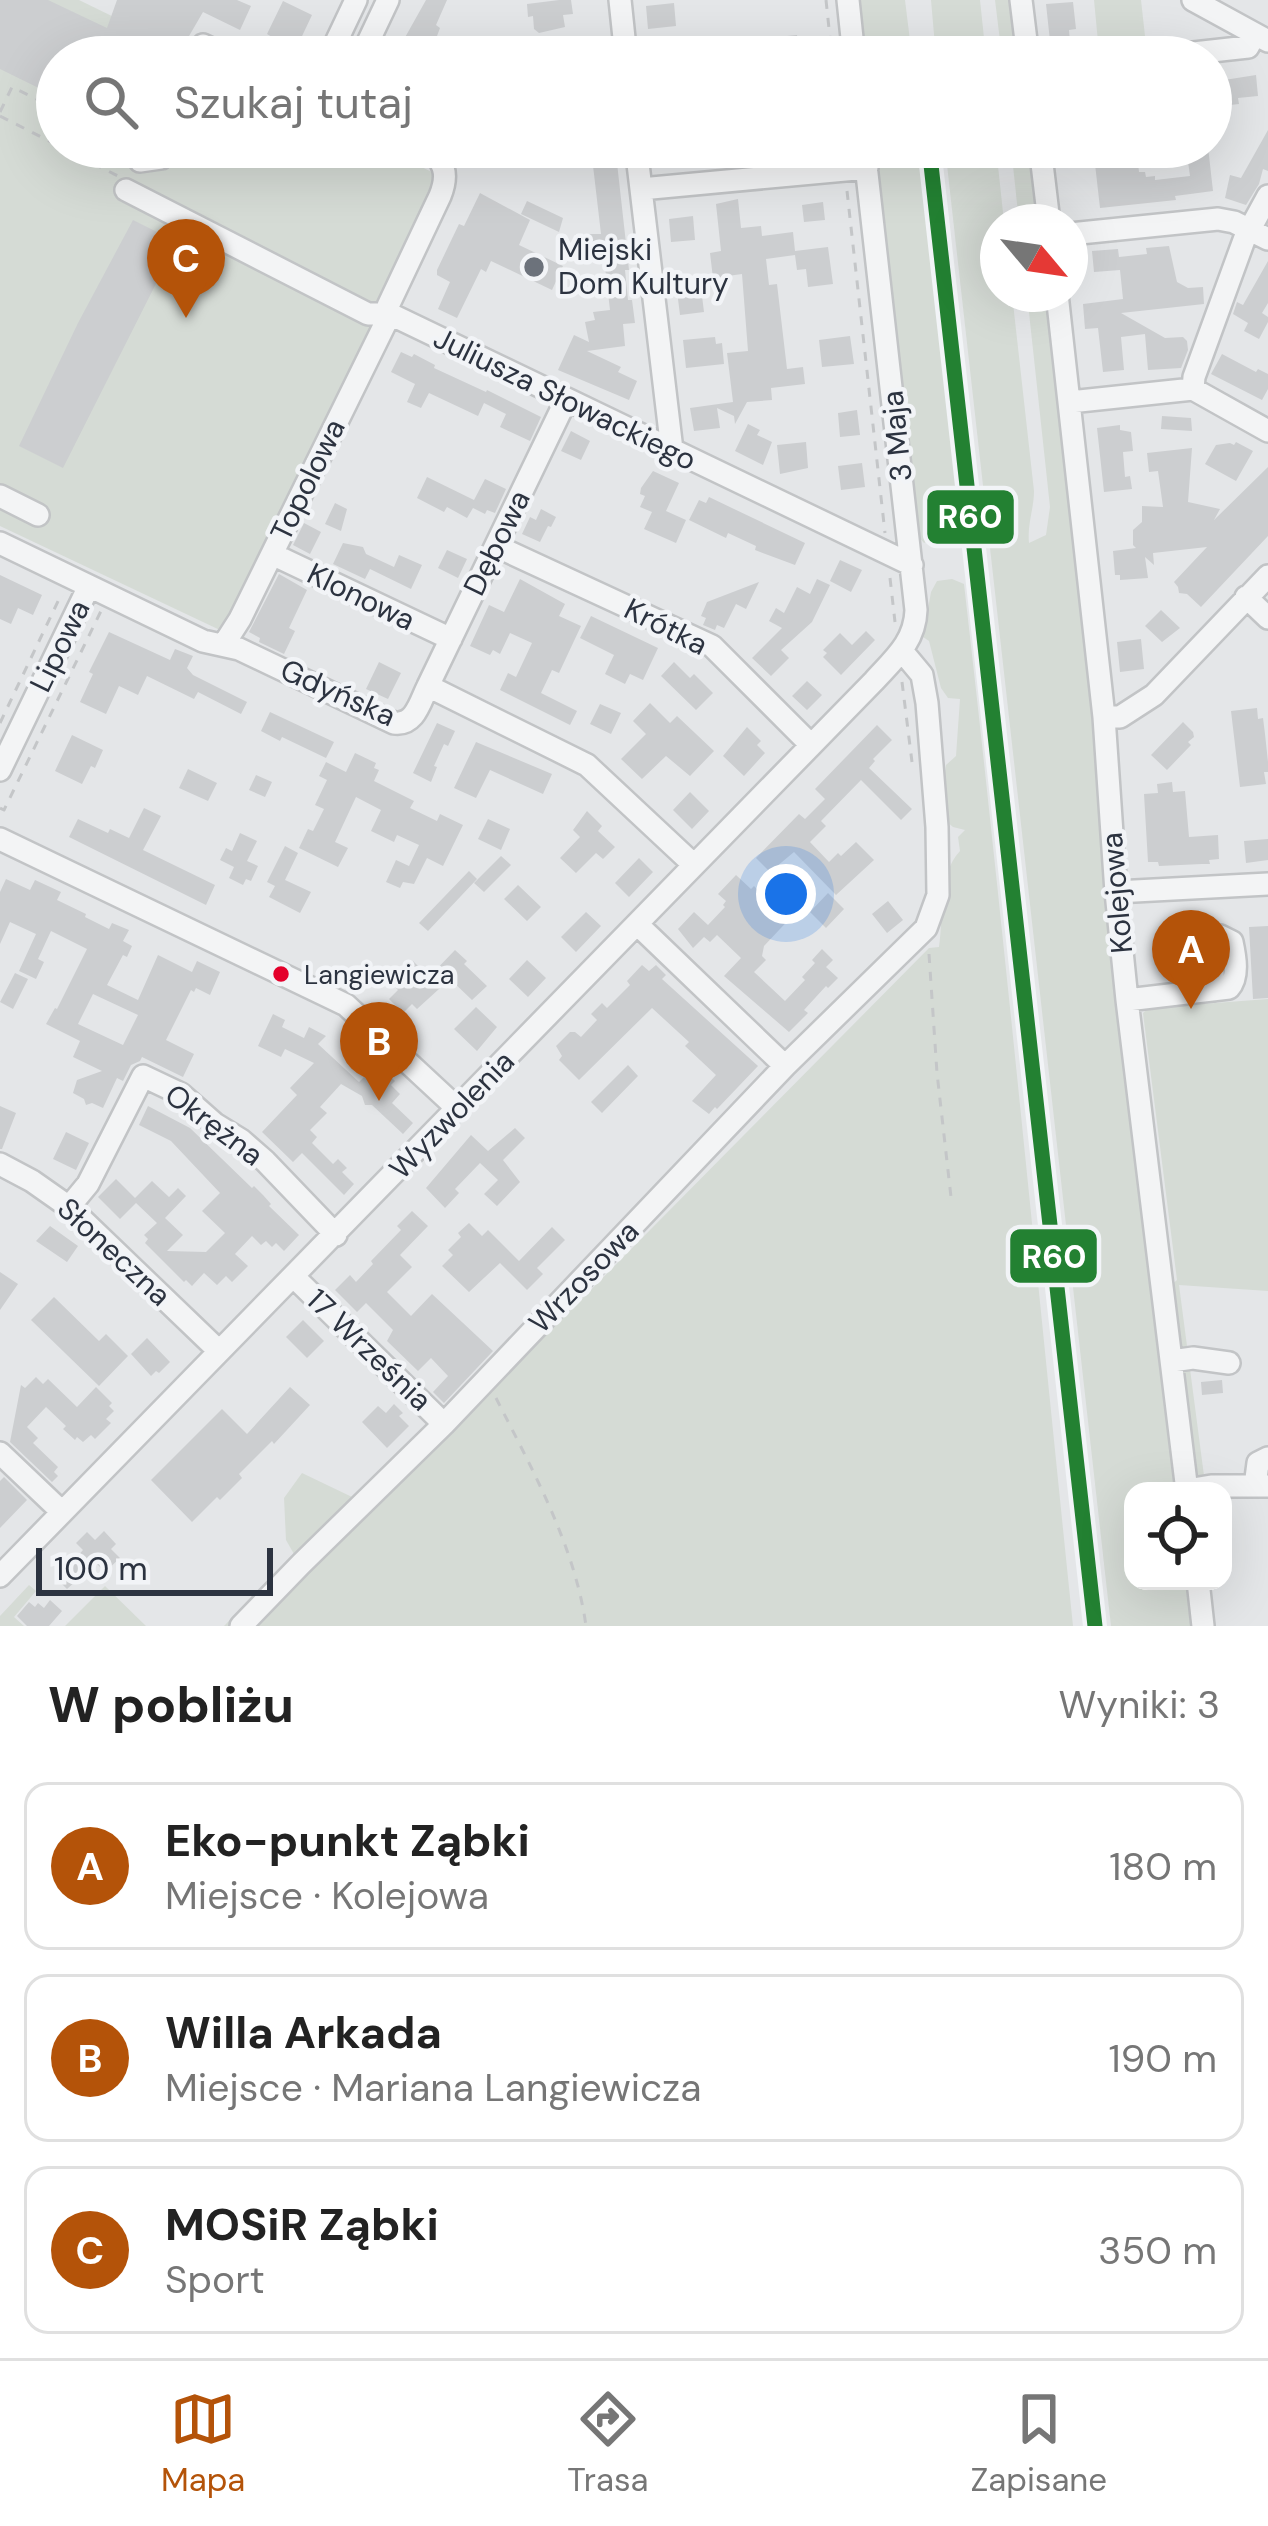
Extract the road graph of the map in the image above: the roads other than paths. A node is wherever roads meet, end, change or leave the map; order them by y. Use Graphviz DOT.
graph roads {
  1 [pos="356,0"];
  2 [pos="388,0"];
  3 [pos="620,0"];
  4 [pos="848,0"];
  5 [pos="1021,0"];
  6 [pos="1193,0"];
  7 [pos="339,36"];
  8 [pos="371,36"];
  9 [pos="624,36"];
  10 [pos="852,36"];
  11 [pos="1025,36"];
  12 [pos="1262,38"];
  13 [pos="1232,48"];
  14 [pos="445,168"];
  15 [pos="638,168"];
  16 [pos="810,168"];
  17 [pos="859,168"];
  18 [pos="1043,168"];
  19 [pos="123,184"];
  20 [pos="641,189"];
  21 [pos="1268,196"];
  22 [pos="1047,204"];
  23 [pos="1088,231"];
  24 [pos="1259,234"];
  25 [pos="1060,312"];
  26 [pos="390,314"];
  27 [pos="1193,389"];
  28 [pos="566,400"];
  29 [pos="1070,402"];
  30 [pos="1268,431"];
  31 [pos="671,450"];
  32 [pos="0,496"];
  33 [pos="38,515"];
  34 [pos="0,543"];
  35 [pos="496,546"];
  36 [pos="272,554"];
  37 [pos="912,565"];
  38 [pos="1268,576"];
  39 [pos="88,586"];
  40 [pos="1246,597"];
  41 [pos="1268,618"];
  42 [pos="451,640"];
  43 [pos="224,644"];
  44 [pos="900,644"];
  45 [pos="428,686"];
  46 [pos="1104,717"];
  47 [pos="812,745"];
  48 [pos="0,770"];
  49 [pos="0,839"];
  50 [pos="694,866"];
  51 [pos="1268,884"];
  52 [pos="1116,892"];
  53 [pos="637,924"];
  54 [pos="1214,990"];
  55 [pos="1127,1000"];
  56 [pos="785,1066"];
  57 [pos="458,1109"];
  58 [pos="0,1164"];
  59 [pos="69,1207"];
  60 [pos="335,1235"];
  61 [pos="294,1277"];
  62 [pos="219,1351"];
  63 [pos="1172,1361"];
  64 [pos="1229,1363"];
  65 [pos="444,1424"];
  66 [pos="0,1453"];
  67 [pos="1268,1458"];
  68 [pos="1186,1482"];
  69 [pos="1262,1486"];
  70 [pos="62,1512"];
  71 [pos="1,1573"];
  72 [pos="1199,1590"];
  73 [pos="242,1626"];
  74 [pos="1203,1626"];
  1 -- 7 [label="street"];
  2 -- 8 [label="street"];
  3 -- 9 [label="street"];
  4 -- 10 [label="street"];
  5 -- 11 [label="street"];
  6 -- 12 [label="street"];
  12 -- 13 [label="street"];
  14 -- 26 [label="street"];
  15 -- 20 [label="street"];
  16 -- 20 [label="street"];
  17 -- 37 [label="street, 3 Maja"];
  18 -- 22 [label="street"];
  19 -- 26 [label="street, Juliusza Słowackiego"];
  20 -- 31 [label="street"];
  21 -- 24 [label="street"];
  23 -- 24 [label="street"];
  24 -- 27 [label="street"];
  25 -- 29 [label="street, Kolejowa"];
  26 -- 28 [label="street, Juliusza Słowackiego"];
  26 -- 36 [label="street, Topolowa"];
  27 -- 29 [label="street"];
  27 -- 30 [label="street"];
  28 -- 31 [label="street, Juliusza Słowackiego"];
  28 -- 35 [label="street, Dębowa"];
  29 -- 46 [label="street, Kolejowa"];
  31 -- 37 [label="street, Juliusza Słowackiego"];
  32 -- 33 [label="street"];
  34 -- 39 [label="street, Gdyńska"];
  35 -- 42 [label="street, Dębowa"];
  35 -- 47 [label="street, Krótka"];
  36 -- 42 [label="street, Klonowa"];
  36 -- 43 [label="street, Topolowa"];
  37 -- 44 [label="street, 3 Maja"];
  38 -- 40 [label="street"];
  39 -- 43 [label="street, Gdyńska"];
  39 -- 48 [label="street, Lipowa"];
  40 -- 41 [label="street"];
  40 -- 46 [label="street"];
  42 -- 45 [label="street, Dębowa"];
  43 -- 45 [label="street, Gdyńska"];
  44 -- 47 [label="street, Wyzwolenia"];
  44 -- 56 [label="street, Wrzosowa"];
  45 -- 50 [label="street, Gdyńska"];
  46 -- 52 [label="street, Kolejowa"];
  47 -- 50 [label="street, Wyzwolenia"];
  49 -- 57 [label="street"];
  50 -- 53 [label="street, Wyzwolenia"];
  51 -- 52 [label="street"];
  52 -- 55 [label="street, Kolejowa"];
  53 -- 56 [label="street"];
  53 -- 57 [label="street, Wyzwolenia"];
  54 -- 55 [label="street"];
  55 -- 63 [label="street, Kolejowa"];
  56 -- 65 [label="street, Wrzosowa"];
  57 -- 60 [label="street, Wyzwolenia"];
  58 -- 59 [label="street, Słoneczna"];
  59 -- 60 [label="street, Okrężna"];
  59 -- 62 [label="street, Słoneczna"];
  60 -- 61 [label="street, Wyzwolenia"];
  61 -- 62 [label="street, Wyzwolenia"];
  61 -- 65 [label="street, 17 Września"];
  62 -- 70 [label="street, Wyzwolenia"];
  63 -- 64 [label="street"];
  63 -- 68 [label="street, Kolejowa"];
  65 -- 73 [label="street, Wrzosowa"];
  66 -- 70 [label="street"];
  67 -- 69 [label="street"];
  70 -- 71 [label="street, Wyzwolenia"];
  72 -- 74 [label="street"];
}
